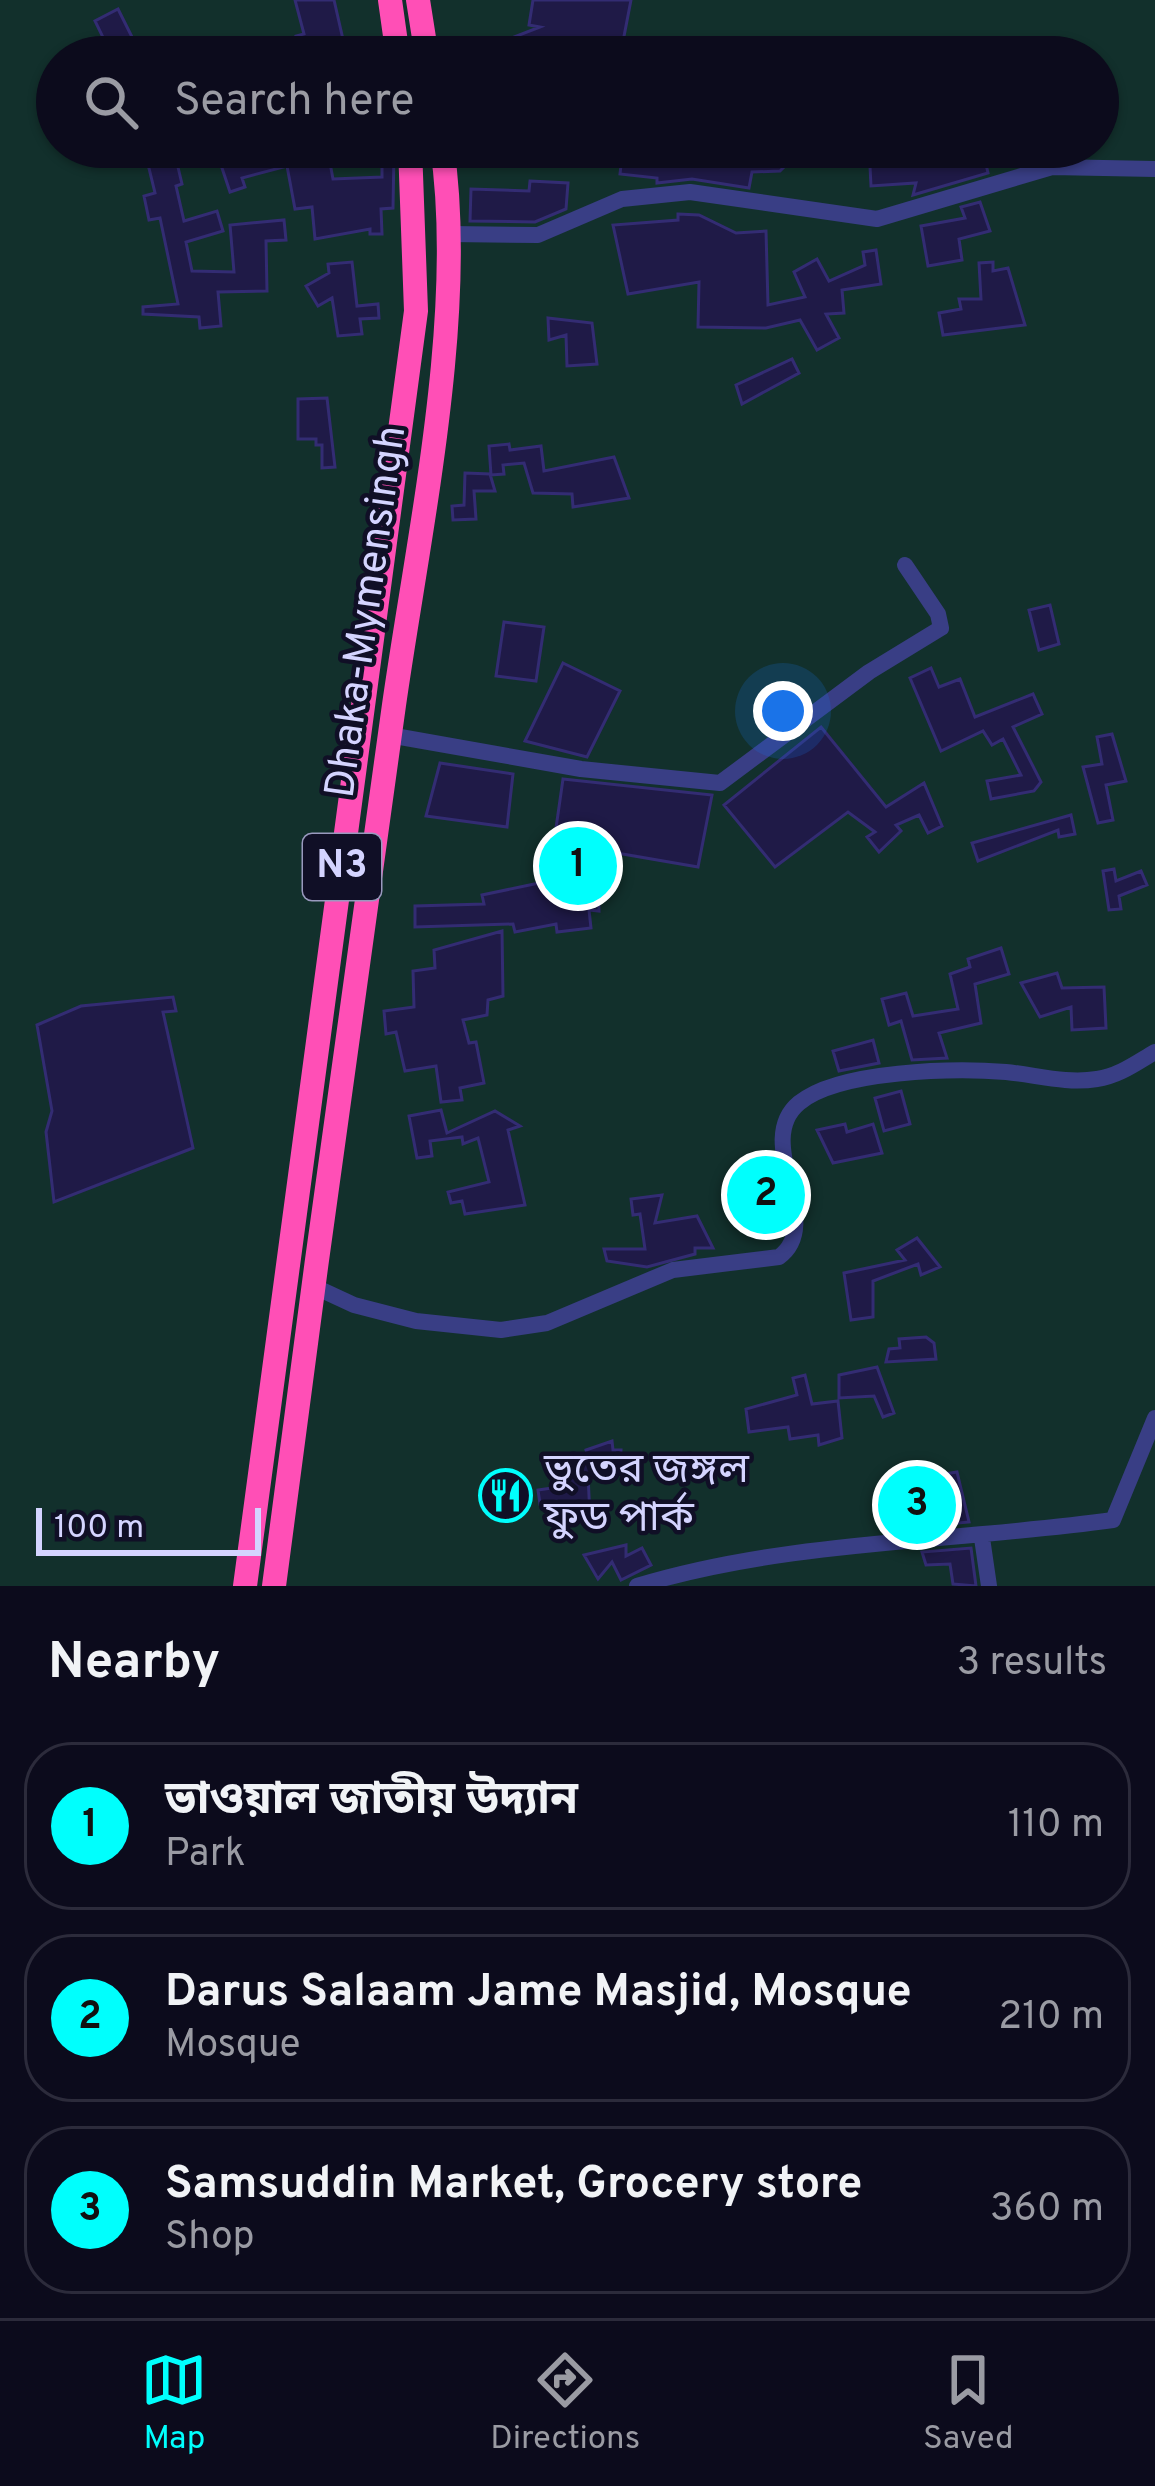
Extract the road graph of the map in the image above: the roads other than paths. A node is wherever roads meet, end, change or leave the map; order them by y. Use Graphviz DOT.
graph roads {
  1 [pos="390,0"];
  2 [pos="418,0"];
  3 [pos="395,36"];
  4 [pos="424,36"];
  5 [pos="411,168"];
  6 [pos="444,168"];
  7 [pos="1049,168"];
  8 [pos="1104,168"];
  9 [pos="1155,169"];
  10 [pos="450,234"];
  11 [pos="905,565"];
  12 [pos="389,735"];
  13 [pos="1155,1052"];
  14 [pos="313,1286"];
  15 [pos="1155,1418"];
  16 [pos="982,1538"];
  17 [pos="245,1586"];
  18 [pos="274,1586"];
  19 [pos="637,1586"];
  20 [pos="989,1586"];
  1 -- 3 [label="highway"];
  2 -- 4 [label="highway"];
  5 -- 17 [label="highway, Dhaka-Mymensingh / N3"];
  6 -- 10 [label="highway, Dhaka-Mymensingh / N3"];
  7 -- 10 [label="street"];
  8 -- 9 [label="street"];
  10 -- 12 [label="highway, Dhaka-Mymensingh / N3"];
  11 -- 12 [label="street"];
  12 -- 14 [label="highway, Dhaka-Mymensingh / N3"];
  13 -- 14 [label="street"];
  14 -- 18 [label="highway, Dhaka-Mymensingh / N3"];
  15 -- 16 [label="street"];
  16 -- 19 [label="street"];
  16 -- 20 [label="street"];
}
